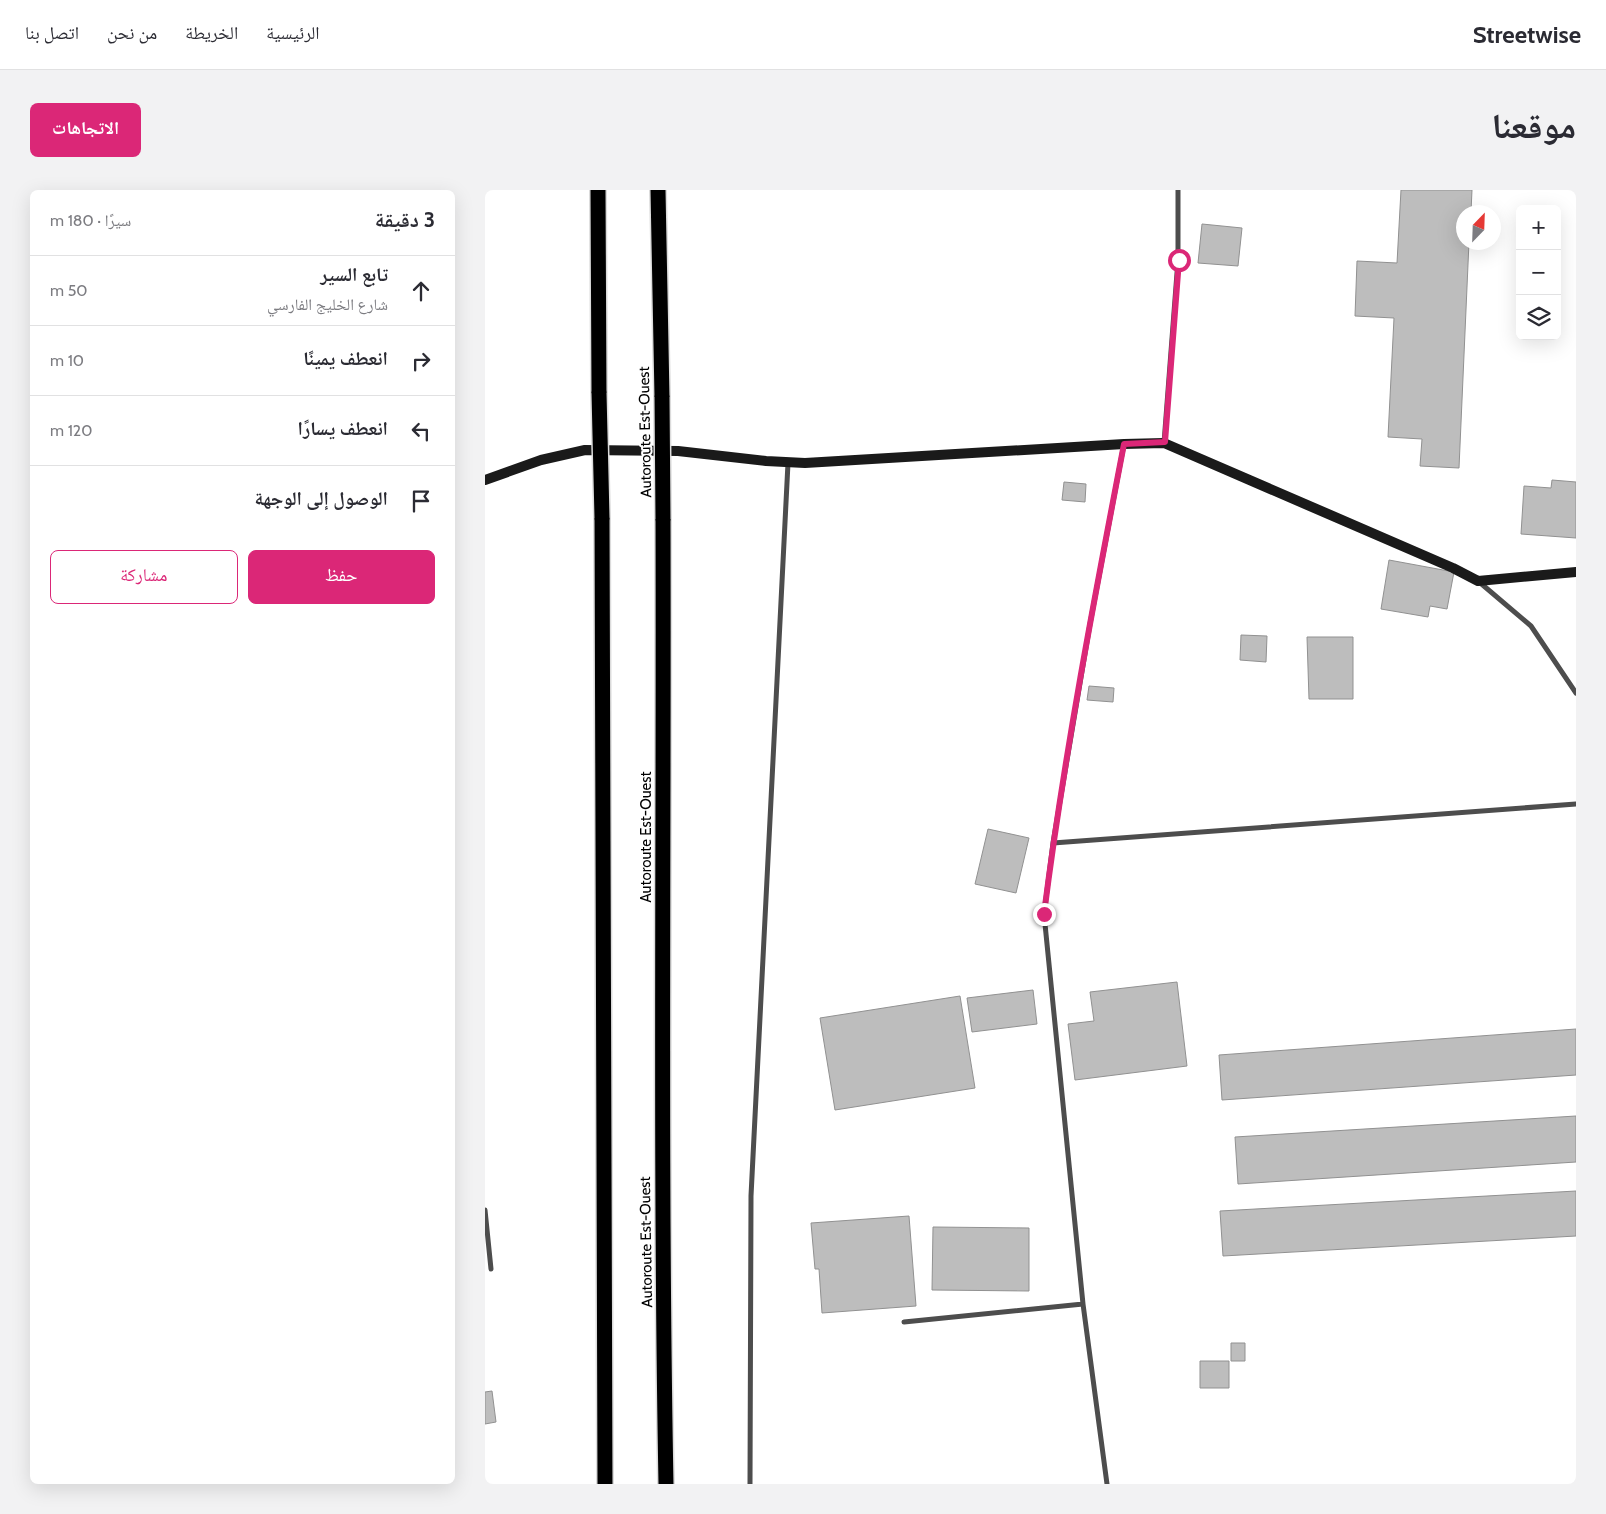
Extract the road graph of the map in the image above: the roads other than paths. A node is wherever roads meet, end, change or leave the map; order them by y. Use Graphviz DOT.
graph roads {
  1 [pos="598,190"];
  2 [pos="657,190"];
  3 [pos="1178,190"];
  4 [pos="1165,442"];
  5 [pos="1124,444"];
  6 [pos="788,463"];
  7 [pos="485,480"];
  8 [pos="1576,572"];
  9 [pos="1478,581"];
  10 [pos="1576,694"];
  11 [pos="1576,804"];
  12 [pos="1053,842"];
  13 [pos="485,1210"];
  14 [pos="491,1269"];
  15 [pos="1083,1304"];
  16 [pos="904,1322"];
  17 [pos="605,1484"];
  18 [pos="667,1484"];
  19 [pos="750,1484"];
  20 [pos="1107,1484"];
  1 -- 17 [label="highway, bridge"];
  2 -- 18 [label="highway, Autoroute Est-Ouest, bridge"];
  3 -- 4 [label="street"];
  4 -- 5 [label="street"];
  4 -- 9 [label="street"];
  5 -- 6 [label="street"];
  5 -- 12 [label="street"];
  6 -- 7 [label="street"];
  6 -- 19 [label="street"];
  8 -- 9 [label="street"];
  9 -- 10 [label="street"];
  11 -- 12 [label="street"];
  12 -- 15 [label="street"];
  13 -- 14 [label="street"];
  15 -- 16 [label="street"];
  15 -- 20 [label="street"];
}
